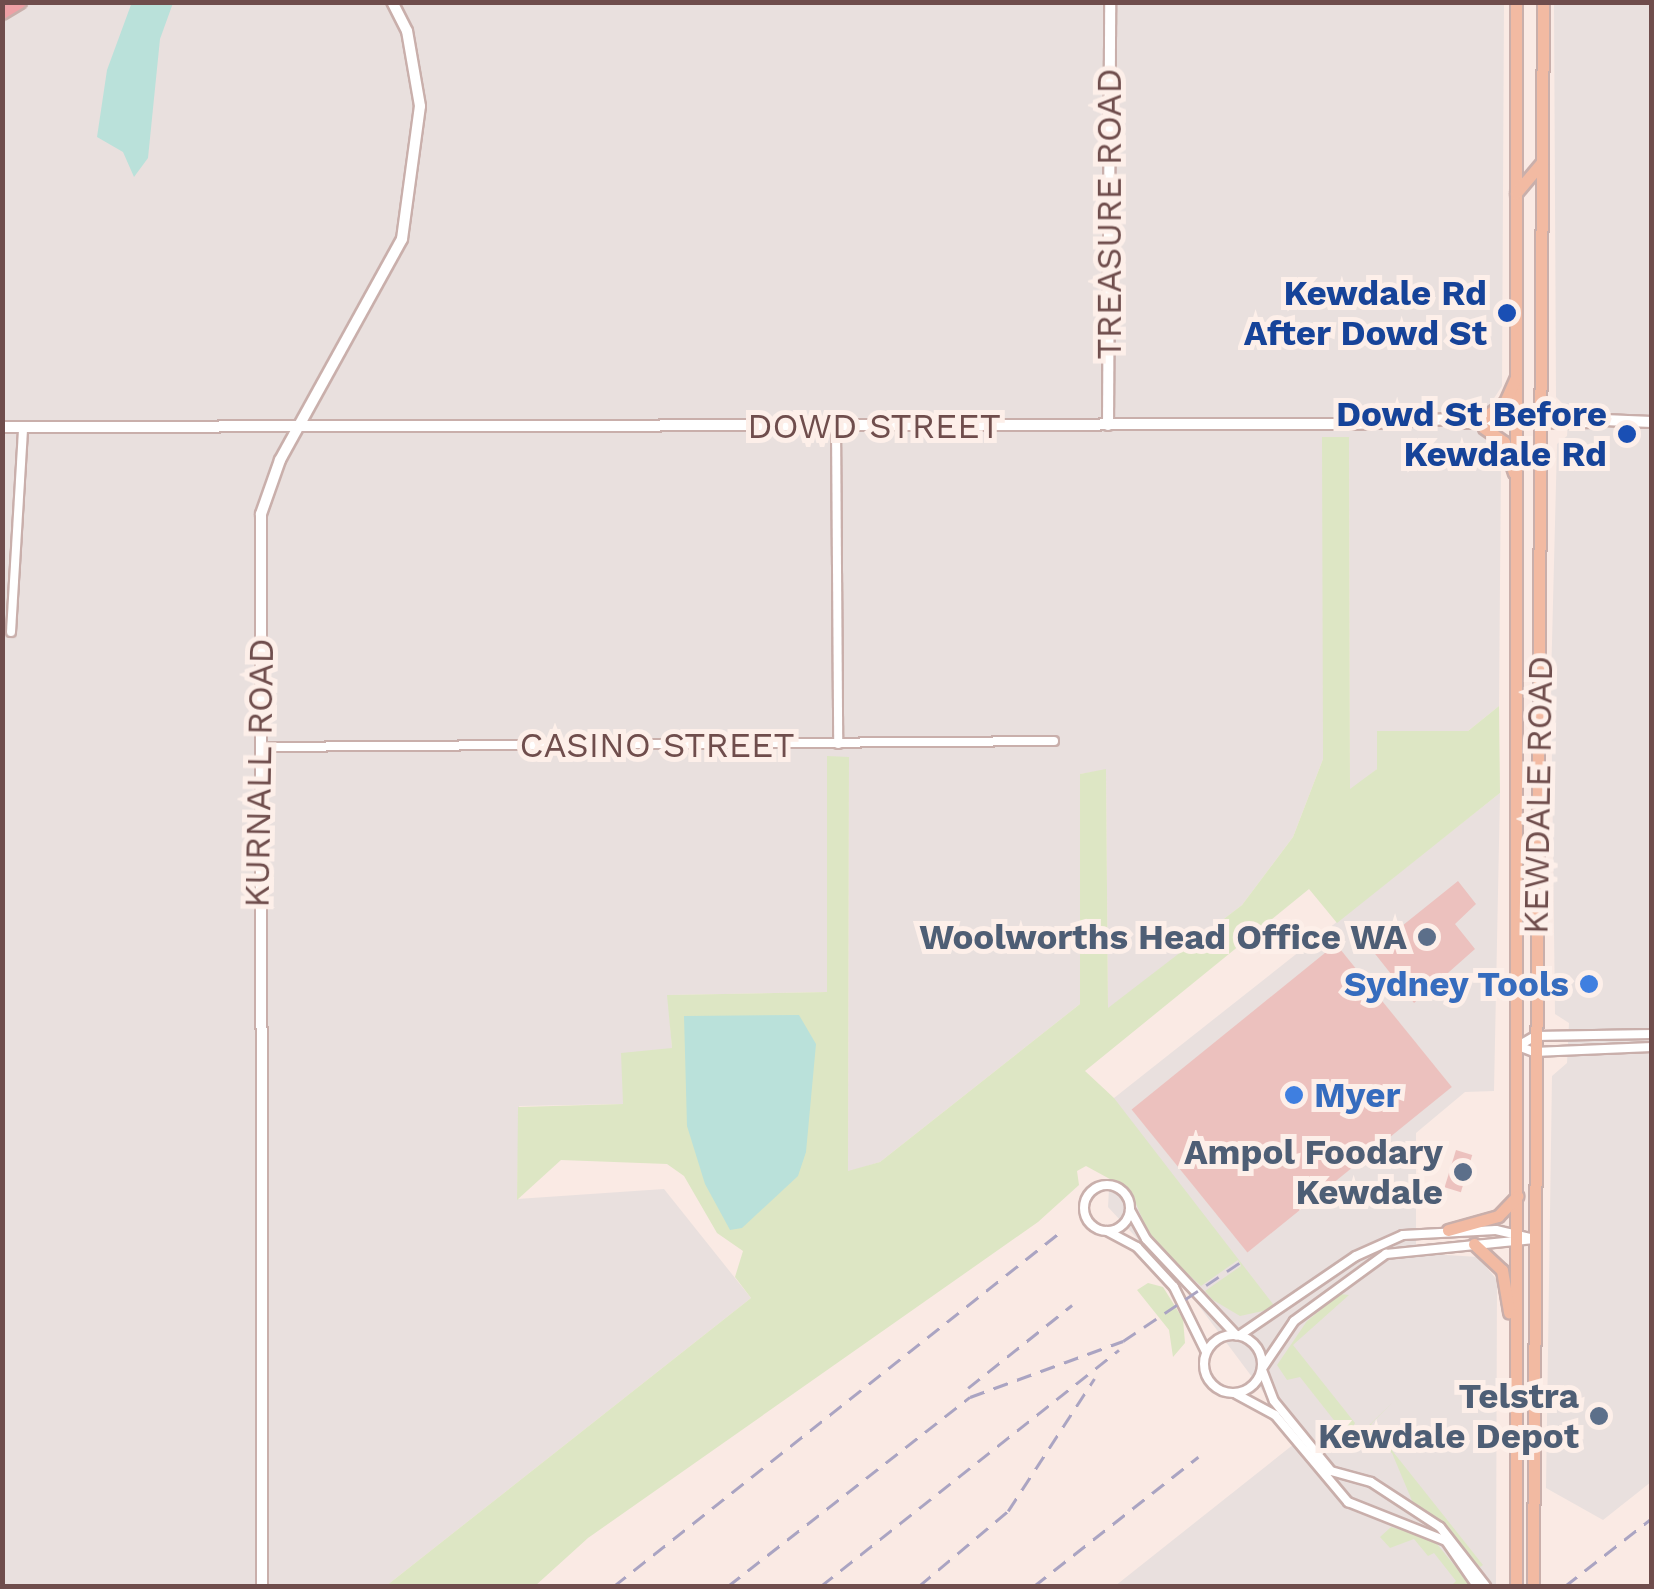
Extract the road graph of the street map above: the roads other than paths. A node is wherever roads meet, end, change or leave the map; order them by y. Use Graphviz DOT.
graph roads {
  1 [pos="20,2"];
  2 [pos="392,2"];
  3 [pos="1110,2"];
  4 [pos="1516,2"];
  5 [pos="1542,2"];
  6 [pos="2,13"];
  7 [pos="1542,159"];
  8 [pos="1516,192"];
  9 [pos="1518,373"];
  10 [pos="1518,422"];
  11 [pos="1652,422"];
  12 [pos="1483,423"];
  13 [pos="1542,423"];
  14 [pos="298,426"];
  15 [pos="836,426"];
  16 [pos="1108,426"];
  17 [pos="2,427"];
  18 [pos="24,427"];
  19 [pos="1518,481"];
  20 [pos="11,632"];
  21 [pos="1054,740"];
  22 [pos="838,744"];
  23 [pos="261,746"];
  24 [pos="1538,844"];
  25 [pos="1518,845"];
  26 [pos="1652,1034"];
  27 [pos="1535,1036"];
  28 [pos="1518,1046"];
  29 [pos="1652,1046"];
  30 [pos="1534,1052"];
  31 [pos="1517,1196"];
  32 [pos="1130,1210"];
  33 [pos="1448,1230"];
  34 [pos="1107,1231"];
  35 [pos="1517,1238"];
  36 [pos="1534,1239"];
  37 [pos="1474,1244"];
  38 [pos="1238,1335"];
  39 [pos="1517,1341"];
  40 [pos="1206,1352"];
  41 [pos="1262,1369"];
  42 [pos="1236,1394"];
  43 [pos="262,1586"];
  44 [pos="1478,1586"];
  45 [pos="1486,1586"];
  46 [pos="1516,1586"];
  47 [pos="1533,1586"];
  1 -- 6 [label="highway"];
  2 -- 14 [label="street, KURNALL ROAD"];
  3 -- 16 [label="street, TREASURE ROAD"];
  4 -- 8 [label="main road, KEWDALE ROAD"];
  5 -- 7 [label="main road, KEWDALE ROAD"];
  7 -- 8 [label="main road"];
  7 -- 13 [label="main road, KEWDALE ROAD"];
  8 -- 9 [label="main road, KEWDALE ROAD"];
  9 -- 10 [label="main road, KEWDALE ROAD"];
  9 -- 12 [label="main road"];
  10 -- 12 [label="street, DOWD STREET"];
  10 -- 13 [label="street, DOWD STREET"];
  10 -- 19 [label="main road, KEWDALE ROAD"];
  11 -- 13 [label="street, DOWD STREET"];
  12 -- 16 [label="street, DOWD STREET"];
  12 -- 19 [label="main road"];
  13 -- 24 [label="main road, KEWDALE ROAD"];
  14 -- 15 [label="street, DOWD STREET"];
  14 -- 18 [label="street, DOWD STREET"];
  14 -- 23 [label="street, KURNALL ROAD"];
  15 -- 16 [label="street, DOWD STREET"];
  15 -- 22 [label="street"];
  17 -- 18 [label="street, DOWD STREET"];
  18 -- 20 [label="street"];
  19 -- 25 [label="main road, KEWDALE ROAD"];
  21 -- 22 [label="street, CASINO STREET"];
  22 -- 23 [label="street, CASINO STREET"];
  23 -- 43 [label="street, KURNALL ROAD"];
  24 -- 25 [label="main road"];
  24 -- 27 [label="main road, KEWDALE ROAD"];
  25 -- 28 [label="main road, KEWDALE ROAD"];
  26 -- 27 [label="street"];
  27 -- 28 [label="street"];
  27 -- 30 [label="main road, KEWDALE ROAD"];
  28 -- 30 [label="street"];
  28 -- 31 [label="main road, KEWDALE ROAD"];
  29 -- 30 [label="street"];
  30 -- 36 [label="main road, KEWDALE ROAD"];
  31 -- 33 [label="main road"];
  31 -- 35 [label="main road, KEWDALE ROAD"];
  32 -- 34 [label="street"];
  32 -- 34 [label="street"];
  32 -- 38 [label="street"];
  33 -- 35 [label="street"];
  33 -- 38 [label="street"];
  34 -- 40 [label="street"];
  35 -- 36 [label="street"];
  35 -- 37 [label="street"];
  35 -- 39 [label="main road, KEWDALE ROAD"];
  36 -- 47 [label="main road, KEWDALE ROAD"];
  37 -- 39 [label="main road"];
  37 -- 41 [label="street"];
  38 -- 40 [label="street"];
  38 -- 41 [label="street"];
  39 -- 46 [label="main road, KEWDALE ROAD"];
  40 -- 42 [label="street"];
  41 -- 42 [label="street"];
  41 -- 45 [label="street"];
  42 -- 44 [label="street"];
}
